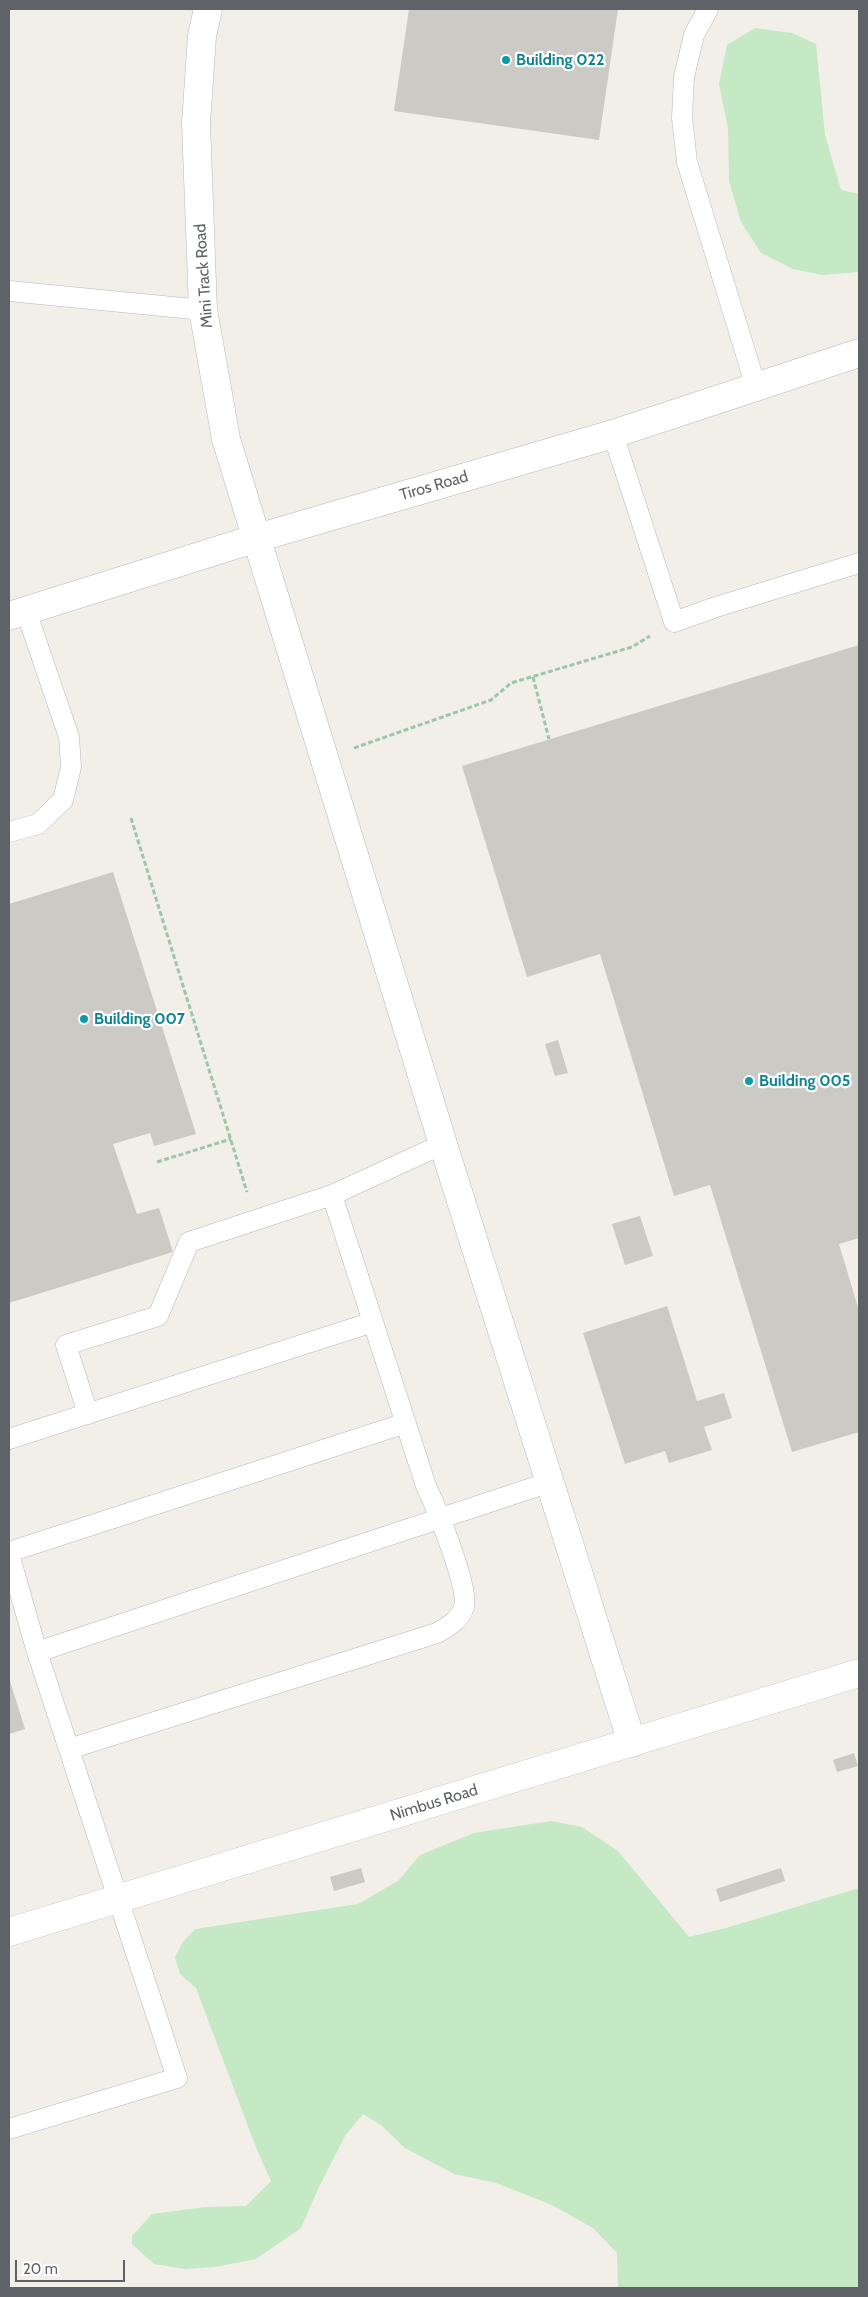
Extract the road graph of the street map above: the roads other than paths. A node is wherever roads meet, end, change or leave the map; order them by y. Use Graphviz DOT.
graph roads {
  1 [pos="208,9"];
  2 [pos="708,9"];
  3 [pos="9,292"];
  4 [pos="203,310"];
  5 [pos="859,353"];
  6 [pos="756,387"];
  7 [pos="612,434"];
  8 [pos="257,538"];
  9 [pos="859,563"];
  10 [pos="17,613"];
  11 [pos="9,832"];
  12 [pos="443,1144"];
  13 [pos="332,1195"];
  14 [pos="373,1322"];
  15 [pos="88,1414"];
  16 [pos="406,1423"];
  17 [pos="9,1439"];
  18 [pos="550,1482"];
  19 [pos="441,1518"];
  20 [pos="9,1553"];
  21 [pos="37,1652"];
  22 [pos="859,1673"];
  23 [pos="632,1743"];
  24 [pos="68,1749"];
  25 [pos="117,1900"];
  26 [pos="9,1932"];
  27 [pos="9,2129"];
  1 -- 4 [label="street, Mini Track Road"];
  2 -- 6 [label="lane"];
  3 -- 4 [label="lane"];
  4 -- 8 [label="street, Mini Track Road"];
  5 -- 6 [label="street, Tiros Road"];
  6 -- 7 [label="street, Tiros Road"];
  7 -- 8 [label="street, Tiros Road"];
  7 -- 9 [label="lane"];
  8 -- 10 [label="street, Tiros Road"];
  8 -- 12 [label="street, Mini Track Road"];
  10 -- 11 [label="lane"];
  12 -- 13 [label="lane"];
  12 -- 18 [label="street, Mini Track Road"];
  13 -- 14 [label="lane"];
  13 -- 15 [label="lane"];
  14 -- 15 [label="lane"];
  14 -- 16 [label="lane"];
  15 -- 17 [label="lane"];
  16 -- 19 [label="lane"];
  16 -- 20 [label="lane"];
  18 -- 19 [label="lane"];
  18 -- 23 [label="street, Mini Track Road"];
  19 -- 21 [label="lane"];
  19 -- 24 [label="lane"];
  20 -- 21 [label="lane"];
  21 -- 24 [label="lane"];
  22 -- 23 [label="street, Nimbus Road"];
  23 -- 25 [label="street, Nimbus Road"];
  24 -- 25 [label="lane"];
  25 -- 26 [label="street, Nimbus Road"];
  25 -- 27 [label="lane"];
}
